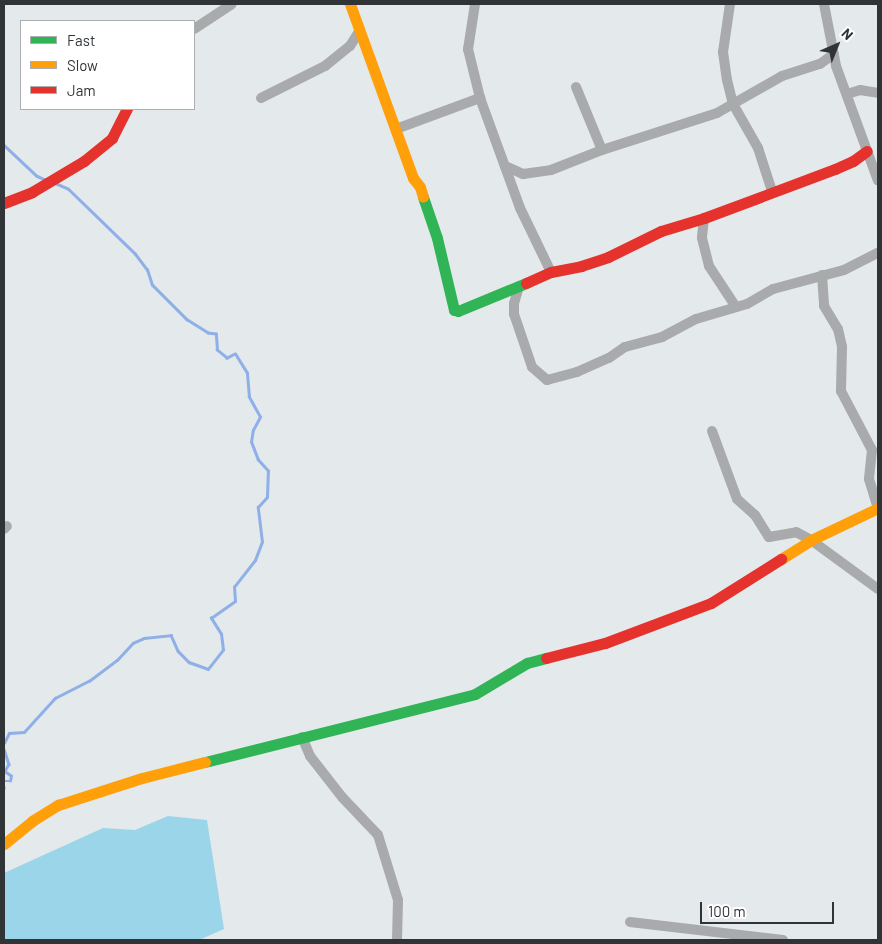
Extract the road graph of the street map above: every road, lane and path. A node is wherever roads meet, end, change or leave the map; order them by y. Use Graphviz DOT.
graph roads {
  1 [pos="232,4"];
  2 [pos="350,4"];
  3 [pos="475,4"];
  4 [pos="730,4"];
  5 [pos="824,4"];
  6 [pos="195,28"];
  7 [pos="360,30"];
  8 [pos="834,54"];
  9 [pos="576,87"];
  10 [pos="847,94"];
  11 [pos="878,94"];
  12 [pos="261,98"];
  13 [pos="480,98"];
  14 [pos="733,104"];
  15 [pos="126,110"];
  16 [pos="396,129"];
  17 [pos="602,150"];
  18 [pos="868,151"];
  19 [pos="505,166"];
  20 [pos="878,180"];
  21 [pos="772,191"];
  22 [pos="4,203"];
  23 [pos="704,218"];
  24 [pos="878,253"];
  25 [pos="551,272"];
  26 [pos="822,275"];
  27 [pos="519,286"];
  28 [pos="736,307"];
  29 [pos="712,431"];
  30 [pos="878,508"];
  31 [pos="811,540"];
  32 [pos="878,589"];
  33 [pos="302,737"];
  34 [pos="4,844"];
  35 [pos="630,922"];
  36 [pos="397,940"];
  37 [pos="783,940"];
  1 -- 6 [label="street"];
  2 -- 7 [label="street"];
  3 -- 13 [label="street"];
  4 -- 14 [label="street"];
  5 -- 8 [label="street"];
  7 -- 12 [label="street"];
  7 -- 16 [label="street"];
  8 -- 10 [label="street"];
  8 -- 14 [label="street"];
  9 -- 17 [label="street"];
  10 -- 11 [label="street"];
  10 -- 18 [label="street"];
  13 -- 16 [label="street"];
  13 -- 19 [label="street"];
  14 -- 17 [label="street"];
  14 -- 21 [label="street"];
  15 -- 22 [label="street"];
  16 -- 27 [label="street"];
  17 -- 19 [label="street"];
  18 -- 20 [label="street"];
  18 -- 21 [label="street"];
  19 -- 25 [label="street"];
  21 -- 23 [label="street"];
  23 -- 25 [label="street"];
  23 -- 28 [label="street"];
  24 -- 26 [label="street"];
  25 -- 27 [label="street"];
  26 -- 28 [label="street"];
  26 -- 30 [label="street"];
  27 -- 28 [label="street"];
  29 -- 31 [label="street"];
  30 -- 31 [label="street"];
  31 -- 32 [label="street"];
  31 -- 33 [label="street"];
  33 -- 34 [label="street"];
  33 -- 36 [label="street"];
  35 -- 37 [label="street"];
}
